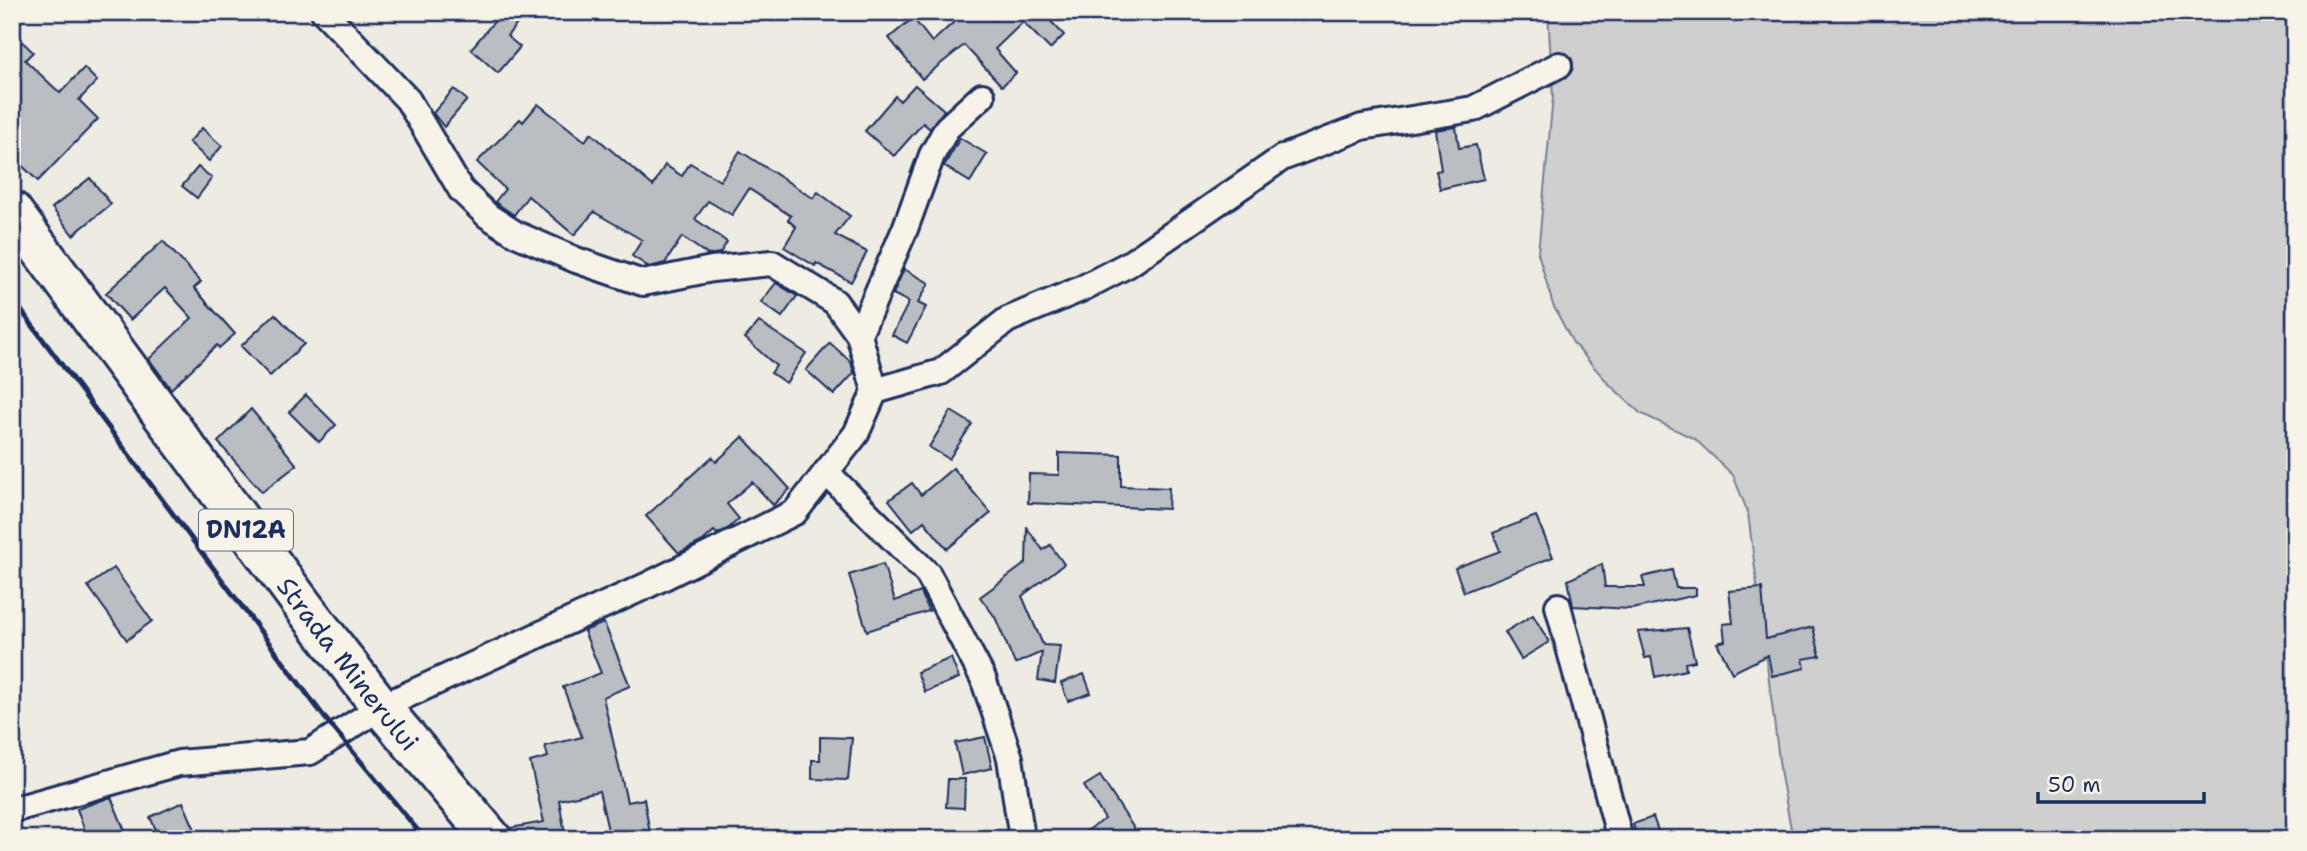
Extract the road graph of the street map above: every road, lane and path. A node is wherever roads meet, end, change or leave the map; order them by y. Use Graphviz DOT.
graph roads {
  1 [pos="324,12"];
  2 [pos="1559,65"];
  3 [pos="982,96"];
  4 [pos="12,211"];
  5 [pos="859,335"];
  6 [pos="875,391"];
  7 [pos="826,472"];
  8 [pos="1558,606"];
  9 [pos="381,706"];
  10 [pos="12,810"];
  11 [pos="492,839"];
  12 [pos="1022,839"];
  13 [pos="1620,839"];
  1 -- 5 [label="street"];
  2 -- 6 [label="street"];
  3 -- 5 [label="street"];
  4 -- 9 [label="main road, Strada Minerului / DN12A"];
  5 -- 6 [label="street"];
  6 -- 7 [label="street"];
  7 -- 9 [label="street"];
  7 -- 12 [label="street"];
  8 -- 13 [label="street"];
  9 -- 10 [label="street"];
  9 -- 11 [label="main road, Strada Minerului / DN12A"];
}
